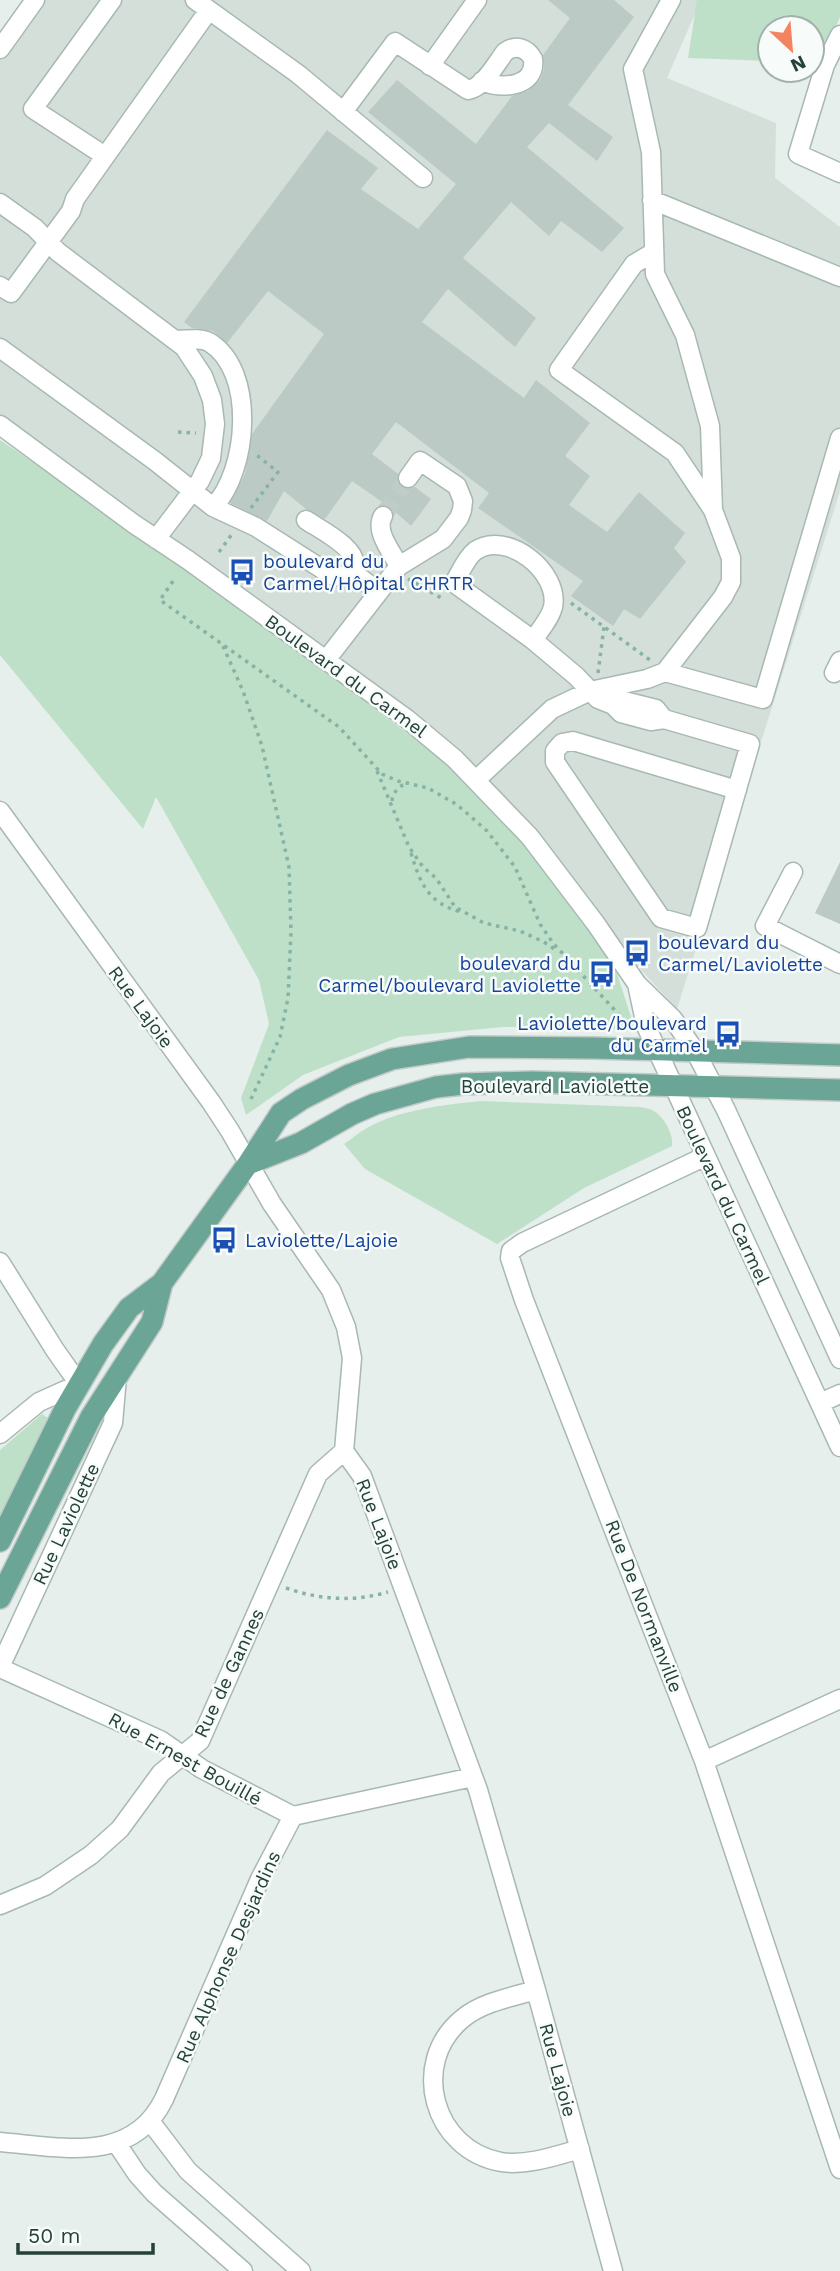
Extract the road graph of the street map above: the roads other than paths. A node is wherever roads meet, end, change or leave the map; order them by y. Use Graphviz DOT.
graph roads {
  1 [pos="35,0"];
  2 [pos="112,0"];
  3 [pos="477,0"];
  4 [pos="671,0"];
  5 [pos="202,5"];
  6 [pos="840,35"];
  7 [pos="0,48"];
  8 [pos="430,66"];
  9 [pos="482,81"];
  10 [pos="343,112"];
  11 [pos="104,156"];
  12 [pos="839,169"];
  13 [pos="423,178"];
  14 [pos="652,201"];
  15 [pos="0,203"];
  16 [pos="45,238"];
  17 [pos="654,252"];
  18 [pos="840,277"];
  19 [pos="4,292"];
  20 [pos="176,340"];
  21 [pos="0,348"];
  22 [pos="0,425"];
  23 [pos="840,438"];
  24 [pos="689,472"];
  25 [pos="408,478"];
  26 [pos="713,481"];
  27 [pos="193,492"];
  28 [pos="212,507"];
  29 [pos="713,510"];
  30 [pos="383,516"];
  31 [pos="306,520"];
  32 [pos="156,539"];
  33 [pos="351,571"];
  34 [pos="403,572"];
  35 [pos="379,592"];
  36 [pos="533,640"];
  37 [pos="326,660"];
  38 [pos="665,673"];
  39 [pos="590,691"];
  40 [pos="476,780"];
  41 [pos="737,790"];
  42 [pos="0,811"];
  43 [pos="793,872"];
  44 [pos="840,964"];
  45 [pos="637,984"];
  46 [pos="657,1051"];
  47 [pos="695,1051"];
  48 [pos="840,1055"];
  49 [pos="672,1086"];
  50 [pos="715,1087"];
  51 [pos="840,1090"];
  52 [pos="706,1156"];
  53 [pos="248,1164"];
  54 [pos="0,1262"];
  55 [pos="162,1283"];
  56 [pos="840,1359"];
  57 [pos="118,1376"];
  58 [pos="79,1384"];
  59 [pos="840,1394"];
  60 [pos="820,1403"];
  61 [pos="0,1434"];
  62 [pos="840,1447"];
  63 [pos="344,1451"];
  64 [pos="0,1541"];
  65 [pos="0,1598"];
  66 [pos="0,1667"];
  67 [pos="840,1699"];
  68 [pos="182,1755"];
  69 [pos="704,1761"];
  70 [pos="473,1777"];
  71 [pos="293,1816"];
  72 [pos="0,1905"];
  73 [pos="537,1990"];
  74 [pos="150,2121"];
  75 [pos="0,2142"];
  76 [pos="117,2144"];
  77 [pos="580,2149"];
  78 [pos="840,2169"];
  79 [pos="243,2271"];
  80 [pos="301,2271"];
  81 [pos="612,2271"];
  1 -- 7 [label="street"];
  2 -- 11 [label="street"];
  3 -- 8 [label="street"];
  4 -- 14 [label="street"];
  5 -- 10 [label="street"];
  5 -- 11 [label="street"];
  6 -- 12 [label="street"];
  8 -- 9 [label="street"];
  8 -- 10 [label="street"];
  10 -- 13 [label="street"];
  11 -- 16 [label="street"];
  14 -- 17 [label="street"];
  14 -- 18 [label="street"];
  15 -- 16 [label="street"];
  16 -- 19 [label="street"];
  16 -- 20 [label="street"];
  17 -- 24 [label="street"];
  17 -- 26 [label="street"];
  20 -- 27 [label="street"];
  20 -- 28 [label="street"];
  21 -- 27 [label="street"];
  22 -- 32 [label="street, Boulevard du Carmel"];
  23 -- 38 [label="street"];
  24 -- 26 [label="street"];
  24 -- 29 [label="street"];
  25 -- 34 [label="street"];
  26 -- 29 [label="street"];
  27 -- 28 [label="street"];
  27 -- 32 [label="street"];
  28 -- 33 [label="street"];
  29 -- 38 [label="street"];
  30 -- 34 [label="street"];
  31 -- 33 [label="street"];
  32 -- 37 [label="street, Boulevard du Carmel"];
  33 -- 35 [label="street"];
  34 -- 35 [label="street"];
  35 -- 37 [label="street"];
  36 -- 36 [label="street"];
  36 -- 39 [label="street"];
  37 -- 40 [label="street, Boulevard du Carmel"];
  38 -- 39 [label="street"];
  39 -- 40 [label="street"];
  39 -- 41 [label="street"];
  40 -- 45 [label="street, Boulevard du Carmel"];
  41 -- 41 [label="street"];
  42 -- 53 [label="street, Rue Lajoie"];
  43 -- 44 [label="street"];
  45 -- 46 [label="street, Boulevard du Carmel"];
  45 -- 47 [label="street, Boulevard du Carmel"];
  46 -- 47 [label="main road, Boulevard Laviolette"];
  46 -- 49 [label="street, Boulevard du Carmel"];
  46 -- 53 [label="main road, Boulevard Laviolette"];
  47 -- 48 [label="main road, Boulevard Laviolette"];
  47 -- 50 [label="street, Boulevard du Carmel"];
  49 -- 50 [label="main road, Boulevard Laviolette"];
  49 -- 52 [label="street, Boulevard du Carmel"];
  49 -- 53 [label="main road, Boulevard Laviolette"];
  50 -- 51 [label="main road, Boulevard Laviolette"];
  50 -- 56 [label="street, Boulevard du Carmel"];
  52 -- 60 [label="street, Boulevard du Carmel"];
  52 -- 69 [label="street, Rue De Normanville"];
  53 -- 55 [label="main road, Rue Laviolette"];
  53 -- 63 [label="street, Rue Lajoie"];
  54 -- 58 [label="street"];
  55 -- 57 [label="main road, Rue Laviolette"];
  55 -- 58 [label="main road, Rue Laviolette"];
  57 -- 65 [label="main road, Rue Laviolette"];
  57 -- 66 [label="street, Rue Laviolette"];
  58 -- 61 [label="street"];
  58 -- 64 [label="main road, Rue Laviolette"];
  59 -- 60 [label="street"];
  60 -- 62 [label="street, Boulevard du Carmel"];
  63 -- 68 [label="street, Rue de Gannes"];
  63 -- 70 [label="street, Rue Lajoie"];
  66 -- 68 [label="street, Rue Ernest Bouillé"];
  67 -- 69 [label="street"];
  68 -- 71 [label="street, Rue Ernest Bouillé"];
  68 -- 72 [label="street, Rue de Gannes"];
  69 -- 78 [label="street, Rue De Normanville"];
  70 -- 71 [label="street"];
  70 -- 73 [label="street, Rue Lajoie"];
  71 -- 74 [label="street, Rue Alphonse Desjardins"];
  73 -- 77 [label="street, Rue Lajoie"];
  73 -- 77 [label="street"];
  74 -- 76 [label="street, Rue Alphonse Desjardins"];
  74 -- 80 [label="street"];
  75 -- 76 [label="street, Rue Alphonse Desjardins"];
  76 -- 79 [label="street"];
  77 -- 81 [label="street, Rue Lajoie"];
}
